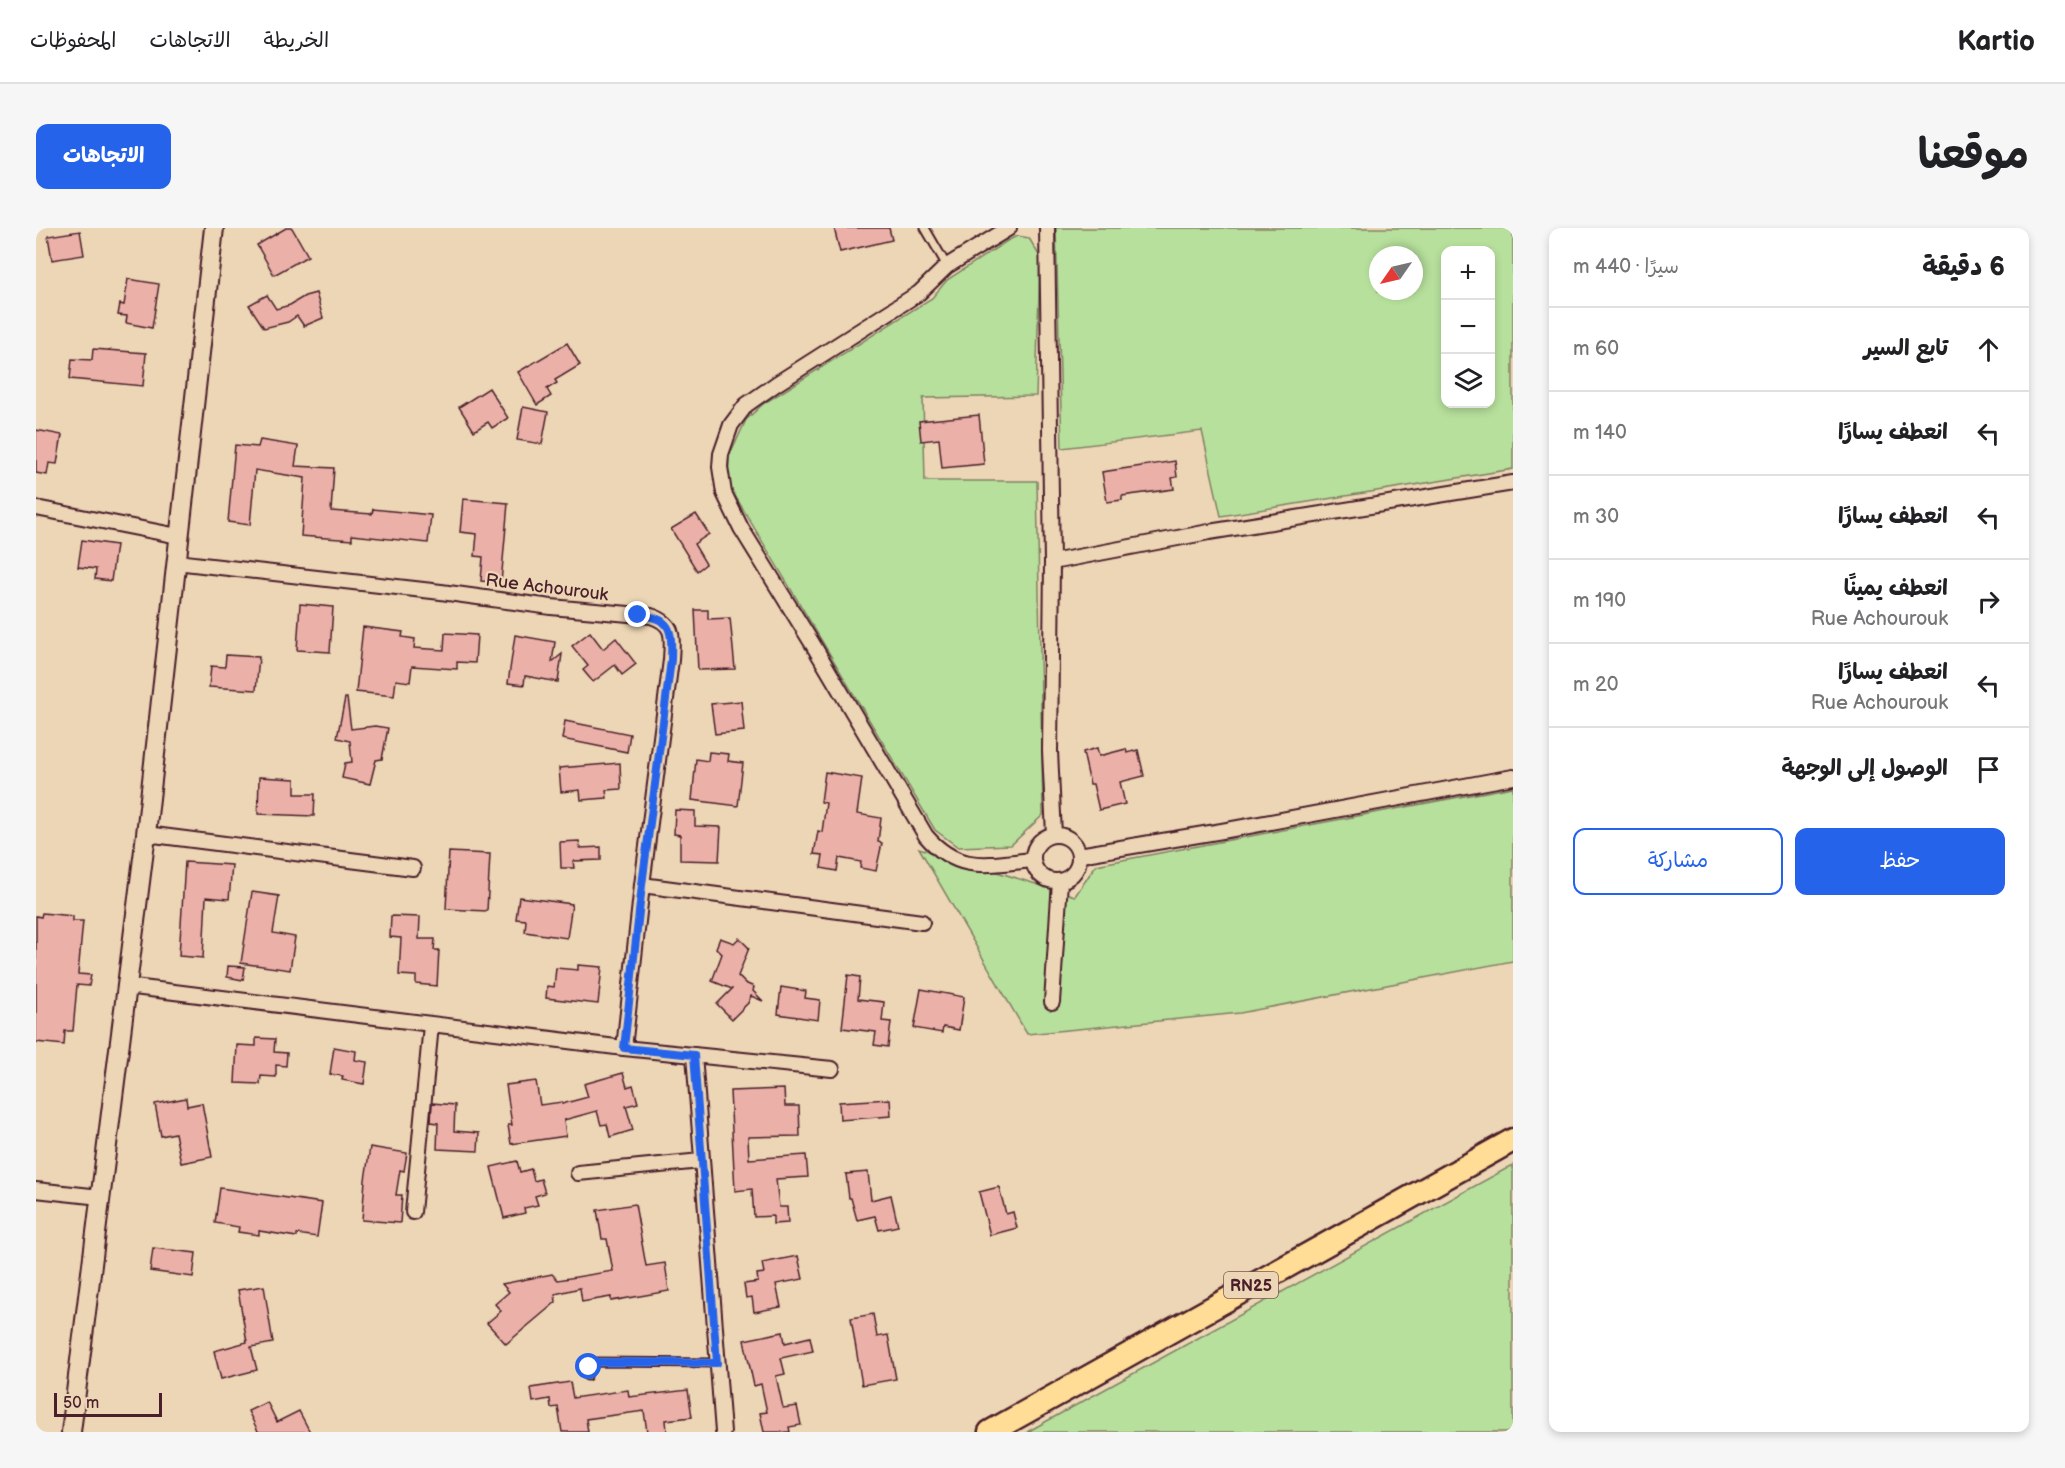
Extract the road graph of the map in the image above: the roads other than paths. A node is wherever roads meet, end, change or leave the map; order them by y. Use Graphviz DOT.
graph roads {
  1 [pos="214,228"];
  2 [pos="925,228"];
  3 [pos="1009,228"];
  4 [pos="1047,228"];
  5 [pos="947,266"];
  6 [pos="1513,483"];
  7 [pos="36,508"];
  8 [pos="178,536"];
  9 [pos="176,562"];
  10 [pos="1052,562"];
  11 [pos="1513,777"];
  12 [pos="146,834"];
  13 [pos="1054,835"];
  14 [pos="1079,855"];
  15 [pos="1033,860"];
  16 [pos="412,868"];
  17 [pos="1060,881"];
  18 [pos="642,885"];
  19 [pos="922,922"];
  20 [pos="126,986"];
  21 [pos="1052,1002"];
  22 [pos="431,1025"];
  23 [pos="624,1048"];
  24 [pos="694,1055"];
  25 [pos="832,1069"];
  26 [pos="1513,1140"];
  27 [pos="701,1161"];
  28 [pos="578,1173"];
  29 [pos="36,1190"];
  30 [pos="100,1197"];
  31 [pos="413,1212"];
  32 [pos="717,1363"];
  33 [pos="587,1376"];
  34 [pos="71,1432"];
  35 [pos="723,1432"];
  36 [pos="990,1432"];
  1 -- 8 [label="street"];
  2 -- 5 [label="lane"];
  3 -- 5 [label="street"];
  4 -- 10 [label="street"];
  5 -- 15 [label="street"];
  6 -- 10 [label="street"];
  7 -- 8 [label="street"];
  8 -- 9 [label="street"];
  9 -- 12 [label="street"];
  9 -- 18 [label="street, Rue Achourouk"];
  10 -- 13 [label="street"];
  11 -- 14 [label="street"];
  12 -- 16 [label="street"];
  12 -- 20 [label="street"];
  13 -- 14 [label="street"];
  13 -- 15 [label="street"];
  14 -- 17 [label="street"];
  15 -- 17 [label="street"];
  17 -- 21 [label="street"];
  18 -- 19 [label="street"];
  18 -- 23 [label="street, Rue Achourouk"];
  20 -- 22 [label="street"];
  20 -- 30 [label="street"];
  22 -- 23 [label="street"];
  22 -- 31 [label="street"];
  23 -- 24 [label="street"];
  24 -- 25 [label="street"];
  24 -- 27 [label="street"];
  26 -- 36 [label="main road, RN25"];
  27 -- 28 [label="street"];
  27 -- 32 [label="street"];
  29 -- 30 [label="street"];
  30 -- 34 [label="street"];
  32 -- 33 [label="lane"];
  32 -- 35 [label="street"];
}
